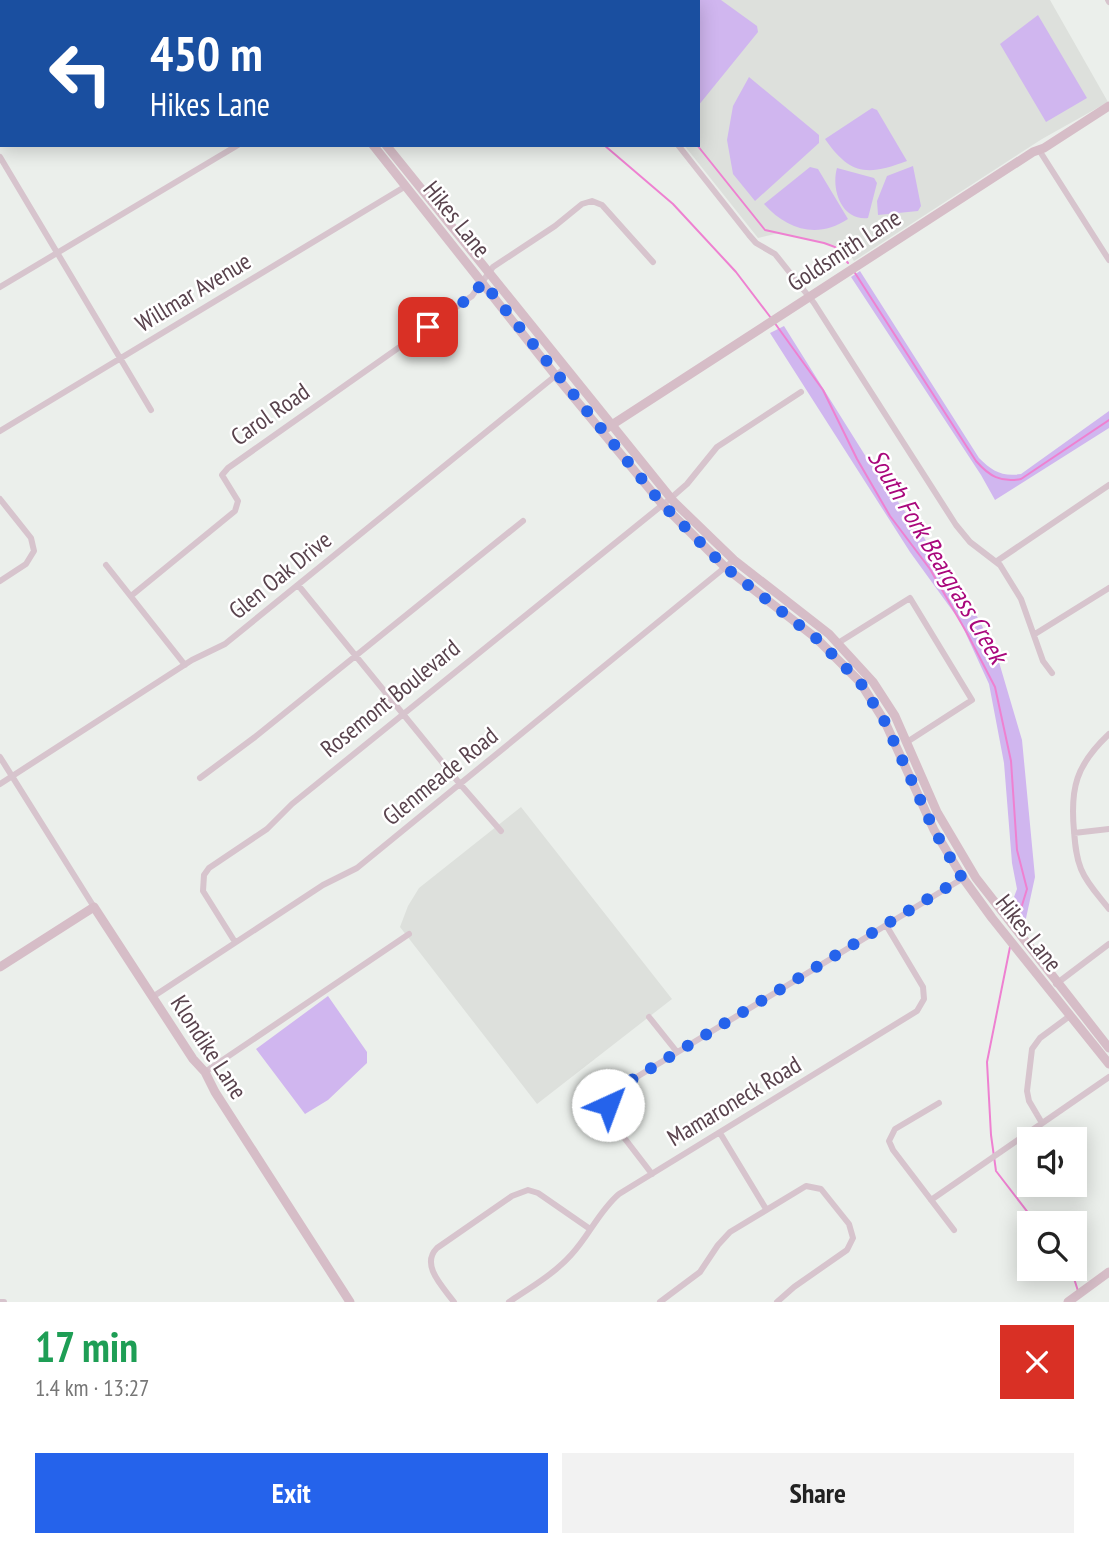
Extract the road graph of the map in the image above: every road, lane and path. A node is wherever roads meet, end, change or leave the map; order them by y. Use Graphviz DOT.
graph roads {
  1 [pos="1109,106"];
  2 [pos="235,147"];
  3 [pos="375,147"];
  4 [pos="388,147"];
  5 [pos="680,147"];
  6 [pos="1039,150"];
  7 [pos="0,157"];
  8 [pos="406,186"];
  9 [pos="58,253"];
  10 [pos="1109,260"];
  11 [pos="653,262"];
  12 [pos="489,273"];
  13 [pos="483,282"];
  14 [pos="0,287"];
  15 [pos="809,296"];
  16 [pos="120,358"];
  17 [pos="565,368"];
  18 [pos="556,376"];
  19 [pos="802,392"];
  20 [pos="151,410"];
  21 [pos="607,428"];
  22 [pos="0,430"];
  23 [pos="1109,485"];
  24 [pos="671,498"];
  25 [pos="0,499"];
  26 [pos="662,504"];
  27 [pos="523,520"];
  28 [pos="734,560"];
  29 [pos="997,561"];
  30 [pos="106,565"];
  31 [pos="726,568"];
  32 [pos="0,581"];
  33 [pos="298,585"];
  34 [pos="1109,588"];
  35 [pos="131,596"];
  36 [pos="1035,634"];
  37 [pos="838,643"];
  38 [pos="356,656"];
  39 [pos="185,665"];
  40 [pos="1052,673"];
  41 [pos="403,713"];
  42 [pos="1109,734"];
  43 [pos="907,742"];
  44 [pos="0,758"];
  45 [pos="12,776"];
  46 [pos="200,778"];
  47 [pos="0,784"];
  48 [pos="460,784"];
  49 [pos="1109,829"];
  50 [pos="501,831"];
  51 [pos="1074,833"];
  52 [pos="973,873"];
  53 [pos="962,878"];
  54 [pos="94,907"];
  55 [pos="1109,909"];
  56 [pos="886,925"];
  57 [pos="409,934"];
  58 [pos="235,942"];
  59 [pos="1109,944"];
  60 [pos="0,967"];
  61 [pos="1054,987"];
  62 [pos="154,996"];
  63 [pos="1078,1009"];
  64 [pos="1069,1016"];
  65 [pos="649,1017"];
  66 [pos="1109,1048"];
  67 [pos="677,1052"];
  68 [pos="1109,1065"];
  69 [pos="205,1072"];
  70 [pos="1109,1077"];
  71 [pos="939,1103"];
  72 [pos="1042,1123"];
  73 [pos="720,1133"];
  74 [pos="652,1174"];
  75 [pos="931,1200"];
  76 [pos="766,1209"];
  77 [pos="590,1229"];
  78 [pos="954,1230"];
  79 [pos="1109,1272"];
  80 [pos="1076,1297"];
  81 [pos="351,1302"];
  82 [pos="454,1302"];
  83 [pos="509,1302"];
  84 [pos="660,1302"];
  85 [pos="777,1302"];
  1 -- 6 [label="main road, Goldsmith Lane"];
  2 -- 9 [label="street"];
  3 -- 8 [label="main road, Hikes Lane"];
  4 -- 12 [label="main road, Hikes Lane"];
  5 -- 15 [label="street"];
  6 -- 10 [label="street"];
  6 -- 15 [label="main road, Goldsmith Lane"];
  7 -- 9 [label="street"];
  8 -- 13 [label="main road, Hikes Lane"];
  8 -- 16 [label="street, Willmar Avenue"];
  9 -- 14 [label="street"];
  9 -- 16 [label="street"];
  11 -- 12 [label="street"];
  12 -- 13 [label="street"];
  12 -- 17 [label="main road, Hikes Lane"];
  13 -- 18 [label="main road, Hikes Lane"];
  13 -- 35 [label="street, Carol Road"];
  15 -- 21 [label="main road, Goldsmith Lane"];
  15 -- 29 [label="street"];
  16 -- 20 [label="street"];
  16 -- 22 [label="street, Willmar Avenue"];
  17 -- 18 [label="street, Glen Oak Drive"];
  17 -- 21 [label="main road, Hikes Lane"];
  18 -- 21 [label="main road, Hikes Lane"];
  18 -- 33 [label="street, Glen Oak Drive"];
  19 -- 24 [label="street, Rosemont Boulevard"];
  21 -- 24 [label="main road, Hikes Lane"];
  21 -- 26 [label="main road, Hikes Lane"];
  23 -- 29 [label="street"];
  24 -- 26 [label="street, Rosemont Boulevard"];
  24 -- 28 [label="main road, Hikes Lane"];
  25 -- 32 [label="street"];
  26 -- 31 [label="main road, Hikes Lane"];
  26 -- 41 [label="street, Rosemont Boulevard"];
  27 -- 38 [label="street"];
  28 -- 31 [label="street, Glenmeade Road"];
  28 -- 37 [label="main road, Hikes Lane"];
  29 -- 36 [label="street"];
  30 -- 35 [label="street"];
  31 -- 48 [label="street, Glenmeade Road"];
  31 -- 53 [label="main road, Hikes Lane"];
  33 -- 38 [label="street"];
  33 -- 39 [label="street, Glen Oak Drive"];
  34 -- 36 [label="street"];
  35 -- 39 [label="street"];
  36 -- 40 [label="street"];
  37 -- 43 [label="main road, Hikes Lane"];
  37 -- 43 [label="street"];
  38 -- 41 [label="street"];
  38 -- 46 [label="street"];
  39 -- 45 [label="street, Glen Oak Drive"];
  41 -- 48 [label="street"];
  41 -- 58 [label="street, Rosemont Boulevard"];
  42 -- 51 [label="street"];
  43 -- 52 [label="main road, Hikes Lane"];
  44 -- 45 [label="street"];
  45 -- 47 [label="street, Glen Oak Drive"];
  45 -- 54 [label="street"];
  48 -- 50 [label="street"];
  48 -- 58 [label="street, Glenmeade Road"];
  49 -- 51 [label="street"];
  51 -- 55 [label="street"];
  52 -- 53 [label="street"];
  52 -- 61 [label="main road, Hikes Lane"];
  53 -- 56 [label="street"];
  53 -- 61 [label="main road, Hikes Lane"];
  54 -- 60 [label="main road"];
  54 -- 62 [label="main road, Klondike Lane"];
  56 -- 67 [label="street"];
  56 -- 73 [label="street, Mamaroneck Road"];
  57 -- 69 [label="street"];
  58 -- 62 [label="street, Glenmeade Road"];
  59 -- 61 [label="street"];
  61 -- 63 [label="main road, Hikes Lane"];
  61 -- 64 [label="main road, Hikes Lane"];
  62 -- 69 [label="main road, Klondike Lane"];
  63 -- 64 [label="street"];
  63 -- 66 [label="main road, Hikes Lane"];
  64 -- 68 [label="main road, Hikes Lane"];
  64 -- 72 [label="street"];
  65 -- 67 [label="street"];
  67 -- 74 [label="street"];
  69 -- 81 [label="main road, Klondike Lane"];
  70 -- 72 [label="street"];
  71 -- 75 [label="street"];
  72 -- 75 [label="street"];
  73 -- 74 [label="street, Mamaroneck Road"];
  73 -- 76 [label="street"];
  74 -- 77 [label="street, Mamaroneck Road"];
  75 -- 78 [label="street"];
  76 -- 84 [label="street"];
  76 -- 85 [label="street"];
  77 -- 82 [label="street"];
  77 -- 83 [label="street, Mamaroneck Road"];
  79 -- 80 [label="main road"];
}
